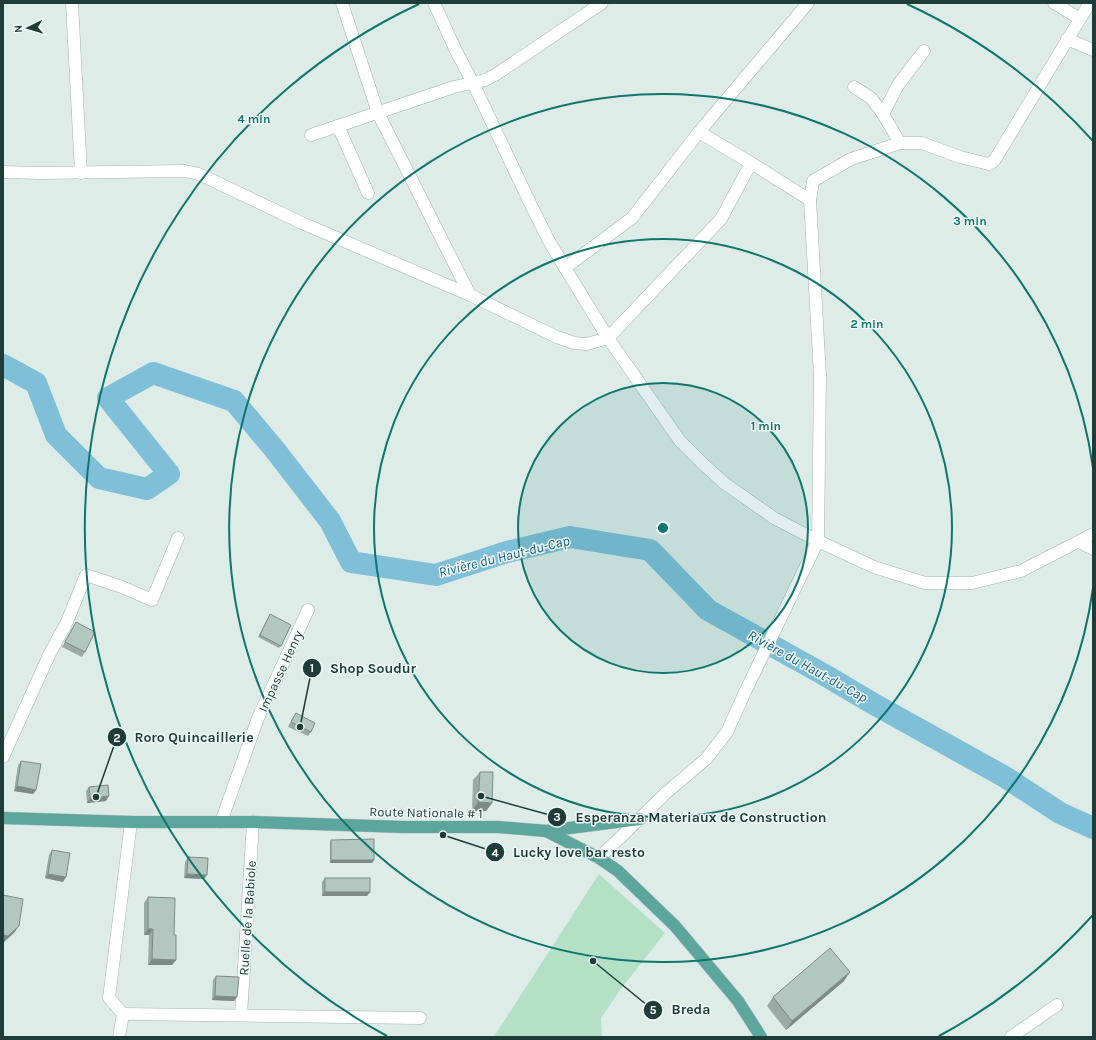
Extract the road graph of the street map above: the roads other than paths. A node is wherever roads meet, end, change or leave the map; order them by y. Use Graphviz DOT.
graph roads {
  1 [pos="72,3"];
  2 [pos="342,3"];
  3 [pos="434,3"];
  4 [pos="602,3"];
  5 [pos="808,3"];
  6 [pos="1054,3"];
  7 [pos="1090,3"];
  8 [pos="1080,19"];
  9 [pos="1067,39"];
  10 [pos="1093,50"];
  11 [pos="924,51"];
  12 [pos="473,83"];
  13 [pos="854,87"];
  14 [pos="378,113"];
  15 [pos="884,114"];
  16 [pos="338,126"];
  17 [pos="699,132"];
  18 [pos="311,135"];
  19 [pos="900,143"];
  20 [pos="752,163"];
  21 [pos="3,172"];
  22 [pos="81,173"];
  23 [pos="368,193"];
  24 [pos="810,200"];
  25 [pos="565,268"];
  26 [pos="470,295"];
  27 [pos="608,338"];
  28 [pos="1093,534"];
  29 [pos="178,538"];
  30 [pos="818,541"];
  31 [pos="1079,542"];
  32 [pos="1093,549"];
  33 [pos="308,610"];
  34 [pos="3,757"];
  35 [pos="3,818"];
  36 [pos="640,819"];
  37 [pos="131,822"];
  38 [pos="221,822"];
  39 [pos="253,822"];
  40 [pos="546,831"];
  41 [pos="599,858"];
  42 [pos="1058,1005"];
  43 [pos="123,1014"];
  44 [pos="241,1015"];
  45 [pos="420,1018"];
  46 [pos="119,1037"];
  47 [pos="761,1037"];
  48 [pos="1011,1037"];
  1 -- 22 [label="street"];
  2 -- 14 [label="street"];
  3 -- 12 [label="street"];
  4 -- 12 [label="street"];
  5 -- 17 [label="street"];
  6 -- 8 [label="street"];
  7 -- 8 [label="street"];
  8 -- 9 [label="street"];
  9 -- 10 [label="street"];
  9 -- 19 [label="street"];
  11 -- 15 [label="street"];
  12 -- 14 [label="street"];
  12 -- 25 [label="street"];
  13 -- 15 [label="street"];
  14 -- 16 [label="street"];
  14 -- 26 [label="street"];
  15 -- 19 [label="street"];
  16 -- 18 [label="street"];
  16 -- 23 [label="street"];
  17 -- 20 [label="street"];
  17 -- 25 [label="street"];
  19 -- 24 [label="street"];
  20 -- 24 [label="street"];
  20 -- 27 [label="street"];
  21 -- 22 [label="street"];
  22 -- 26 [label="street"];
  24 -- 30 [label="street"];
  25 -- 27 [label="street"];
  26 -- 27 [label="street"];
  27 -- 30 [label="street"];
  28 -- 31 [label="street"];
  29 -- 34 [label="street"];
  30 -- 31 [label="street"];
  30 -- 36 [label="street"];
  31 -- 32 [label="street"];
  33 -- 38 [label="street, Impasse Henry"];
  35 -- 37 [label="main road, Route Nationale # 1"];
  36 -- 40 [label="main road"];
  36 -- 41 [label="street"];
  37 -- 38 [label="main road, Route Nationale # 1"];
  37 -- 43 [label="street"];
  38 -- 39 [label="main road, Route Nationale # 1"];
  39 -- 40 [label="main road, Route Nationale # 1"];
  39 -- 44 [label="street, Ruelle de la Babiole"];
  40 -- 41 [label="main road, Route Nationale # 1"];
  41 -- 47 [label="main road, Route Nationale # 1"];
  42 -- 48 [label="street"];
  43 -- 44 [label="street"];
  43 -- 46 [label="street"];
  44 -- 45 [label="street"];
}
